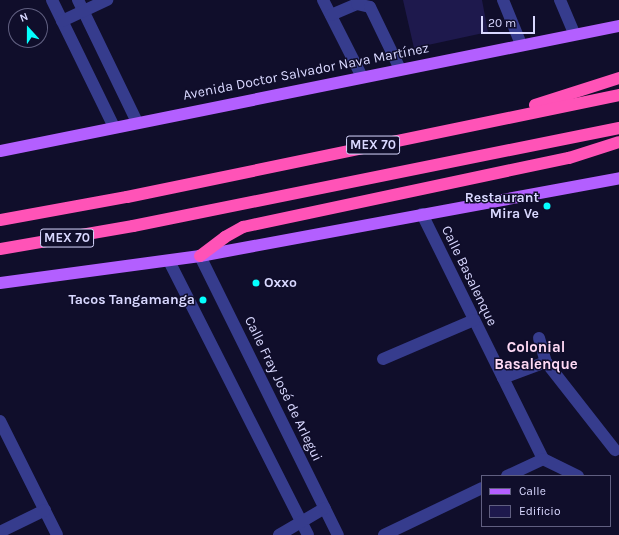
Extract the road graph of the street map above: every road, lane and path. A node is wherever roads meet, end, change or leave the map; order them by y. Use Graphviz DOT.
graph roads {
  1 [pos="52,0"];
  2 [pos="78,0"];
  3 [pos="106,0"];
  4 [pos="323,0"];
  5 [pos="503,0"];
  6 [pos="560,0"];
  7 [pos="84,11"];
  8 [pos="331,15"];
  9 [pos="62,21"];
  10 [pos="619,26"];
  11 [pos="574,33"];
  12 [pos="521,44"];
  13 [pos="400,69"];
  14 [pos="362,77"];
  15 [pos="619,78"];
  16 [pos="619,95"];
  17 [pos="491,120"];
  18 [pos="137,122"];
  19 [pos="114,127"];
  20 [pos="619,128"];
  21 [pos="619,142"];
  22 [pos="0,150"];
  23 [pos="619,178"];
  24 [pos="422,214"];
  25 [pos="0,220"];
  26 [pos="0,249"];
  27 [pos="200,256"];
  28 [pos="169,260"];
  29 [pos="0,284"];
  30 [pos="474,320"];
  31 [pos="540,338"];
  32 [pos="384,359"];
  33 [pos="546,362"];
  34 [pos="503,378"];
  35 [pos="1,424"];
  36 [pos="615,450"];
  37 [pos="543,459"];
  38 [pos="509,475"];
  39 [pos="576,475"];
  40 [pos="481,488"];
  41 [pos="325,508"];
  42 [pos="45,510"];
  43 [pos="301,522"];
  44 [pos="0,532"];
  45 [pos="57,535"];
  46 [pos="279,535"];
  47 [pos="308,535"];
  48 [pos="338,535"];
  49 [pos="384,535"];
  1 -- 9 [label="street"];
  2 -- 7 [label="street"];
  3 -- 7 [label="street"];
  4 -- 8 [label="street"];
  5 -- 12 [label="street"];
  6 -- 11 [label="street"];
  7 -- 9 [label="street"];
  7 -- 18 [label="street"];
  8 -- 13 [label="street"];
  8 -- 14 [label="street"];
  9 -- 19 [label="street"];
  10 -- 11 [label="main road, Avenida Doctor Salvador Nava Martínez"];
  11 -- 12 [label="main road, Avenida Doctor Salvador Nava Martínez"];
  12 -- 13 [label="main road, Avenida Doctor Salvador Nava Martínez"];
  13 -- 14 [label="main road, Avenida Doctor Salvador Nava Martínez"];
  14 -- 18 [label="main road, Avenida Doctor Salvador Nava Martínez"];
  15 -- 17 [label="highway"];
  16 -- 17 [label="highway, MEX 70"];
  17 -- 25 [label="highway, MEX 70"];
  18 -- 19 [label="main road, Avenida Doctor Salvador Nava Martínez"];
  19 -- 22 [label="main road, Avenida Doctor Salvador Nava Martínez"];
  20 -- 26 [label="highway, MEX 70"];
  21 -- 27 [label="highway"];
  23 -- 24 [label="main road"];
  24 -- 27 [label="main road"];
  24 -- 30 [label="street, Calle Basalenque"];
  27 -- 28 [label="main road"];
  27 -- 41 [label="street, Calle Fray José de Arlegui"];
  28 -- 29 [label="main road"];
  28 -- 43 [label="street"];
  30 -- 32 [label="street"];
  30 -- 34 [label="street, Calle Basalenque"];
  31 -- 33 [label="street"];
  33 -- 34 [label="street"];
  33 -- 36 [label="street"];
  34 -- 37 [label="street, Calle Basalenque"];
  35 -- 42 [label="street"];
  37 -- 38 [label="street"];
  37 -- 39 [label="street"];
  40 -- 49 [label="street"];
  41 -- 43 [label="street"];
  41 -- 48 [label="street, Calle Fray José de Arlegui"];
  42 -- 44 [label="street"];
  42 -- 45 [label="street"];
  43 -- 46 [label="street"];
  43 -- 47 [label="street"];
}
